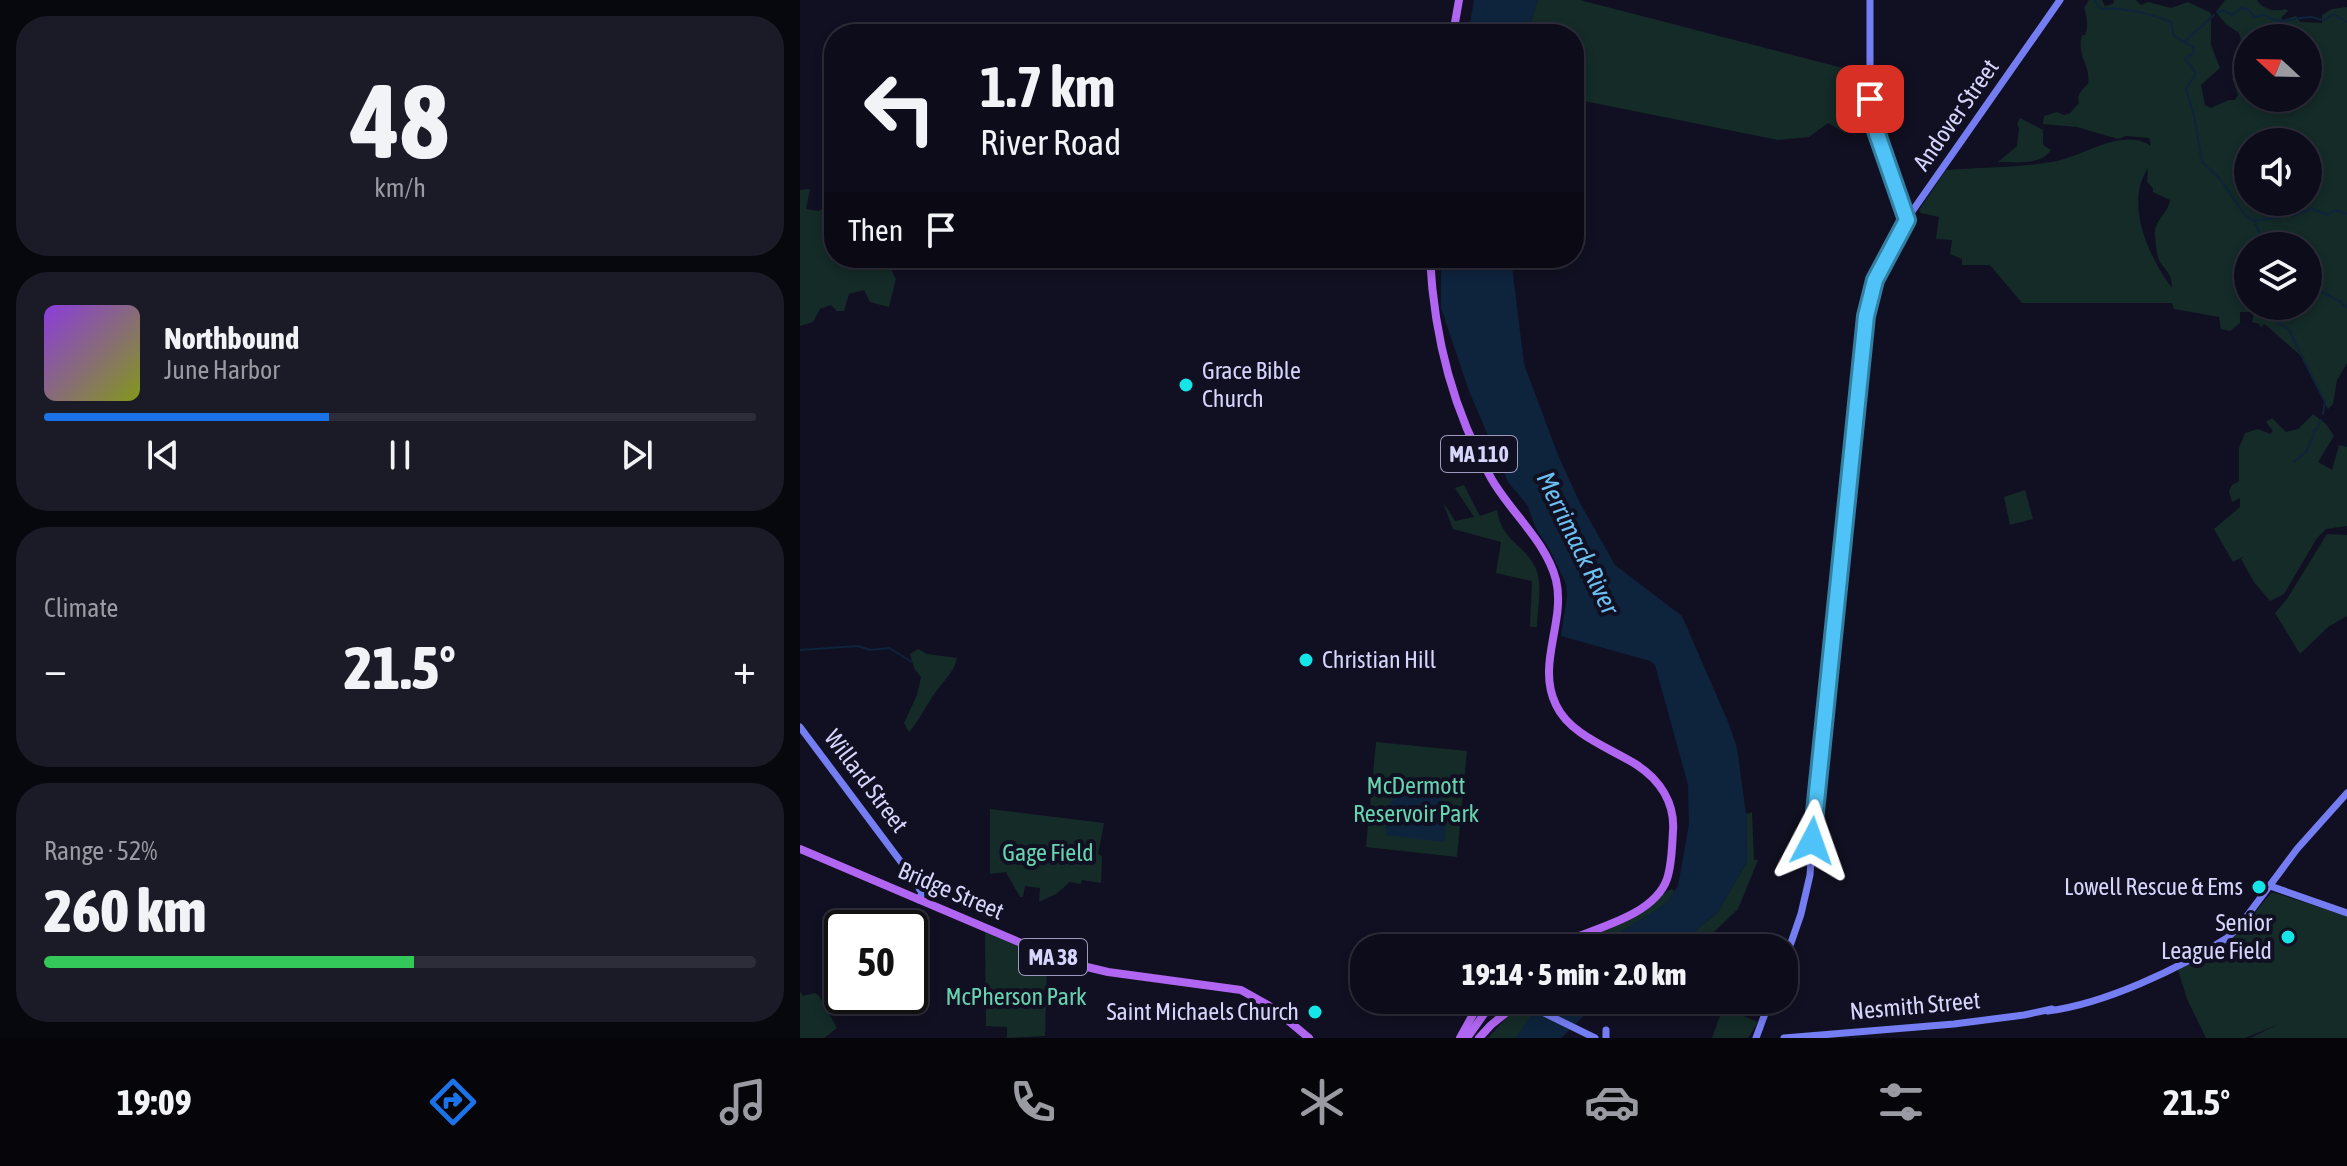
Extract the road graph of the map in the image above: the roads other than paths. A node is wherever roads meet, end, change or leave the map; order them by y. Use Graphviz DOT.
graph roads {
  1 [pos="1459,0"];
  2 [pos="1870,0"];
  3 [pos="2060,0"];
  4 [pos="1455,24"];
  5 [pos="1907,220"];
  6 [pos="1431,268"];
  7 [pos="800,727"];
  8 [pos="2347,793"];
  9 [pos="800,849"];
  10 [pos="2270,886"];
  11 [pos="919,900"];
  12 [pos="2347,913"];
  13 [pos="1606,925"];
  14 [pos="1570,934"];
  15 [pos="1585,934"];
  16 [pos="1590,934"];
  17 [pos="1794,934"];
  18 [pos="2074,1005"];
  19 [pos="2048,1011"];
  20 [pos="1481,1014"];
  21 [pos="1484,1014"];
  22 [pos="1505,1014"];
  23 [pos="1551,1014"];
  24 [pos="1765,1014"];
  25 [pos="1586,1034"];
  26 [pos="1606,1035"];
  27 [pos="1309,1038"];
  28 [pos="1460,1038"];
  29 [pos="1469,1038"];
  30 [pos="1479,1038"];
  31 [pos="1756,1038"];
  32 [pos="1784,1038"];
  1 -- 4 [label="main road"];
  2 -- 5 [label="main road"];
  3 -- 5 [label="main road, Andover Street"];
  5 -- 17 [label="main road, Andover Street"];
  6 -- 13 [label="main road, MA 110"];
  7 -- 11 [label="main road, Willard Street"];
  8 -- 10 [label="main road"];
  9 -- 11 [label="main road, Bridge Street / MA 38"];
  10 -- 12 [label="main road"];
  10 -- 18 [label="main road"];
  11 -- 27 [label="main road, Bridge Street / MA 38"];
  13 -- 14 [label="main road, MA 110"];
  13 -- 15 [label="main road"];
  13 -- 16 [label="main road, MA 110"];
  18 -- 19 [label="main road, Nesmith Street"];
  18 -- 19 [label="main road, Nesmith Street"];
  19 -- 32 [label="main road, Nesmith Street"];
  20 -- 28 [label="main road"];
  21 -- 29 [label="main road"];
  22 -- 30 [label="main road"];
  23 -- 25 [label="main road"];
  24 -- 31 [label="main road"];
  25 -- 26 [label="main road"];
}
